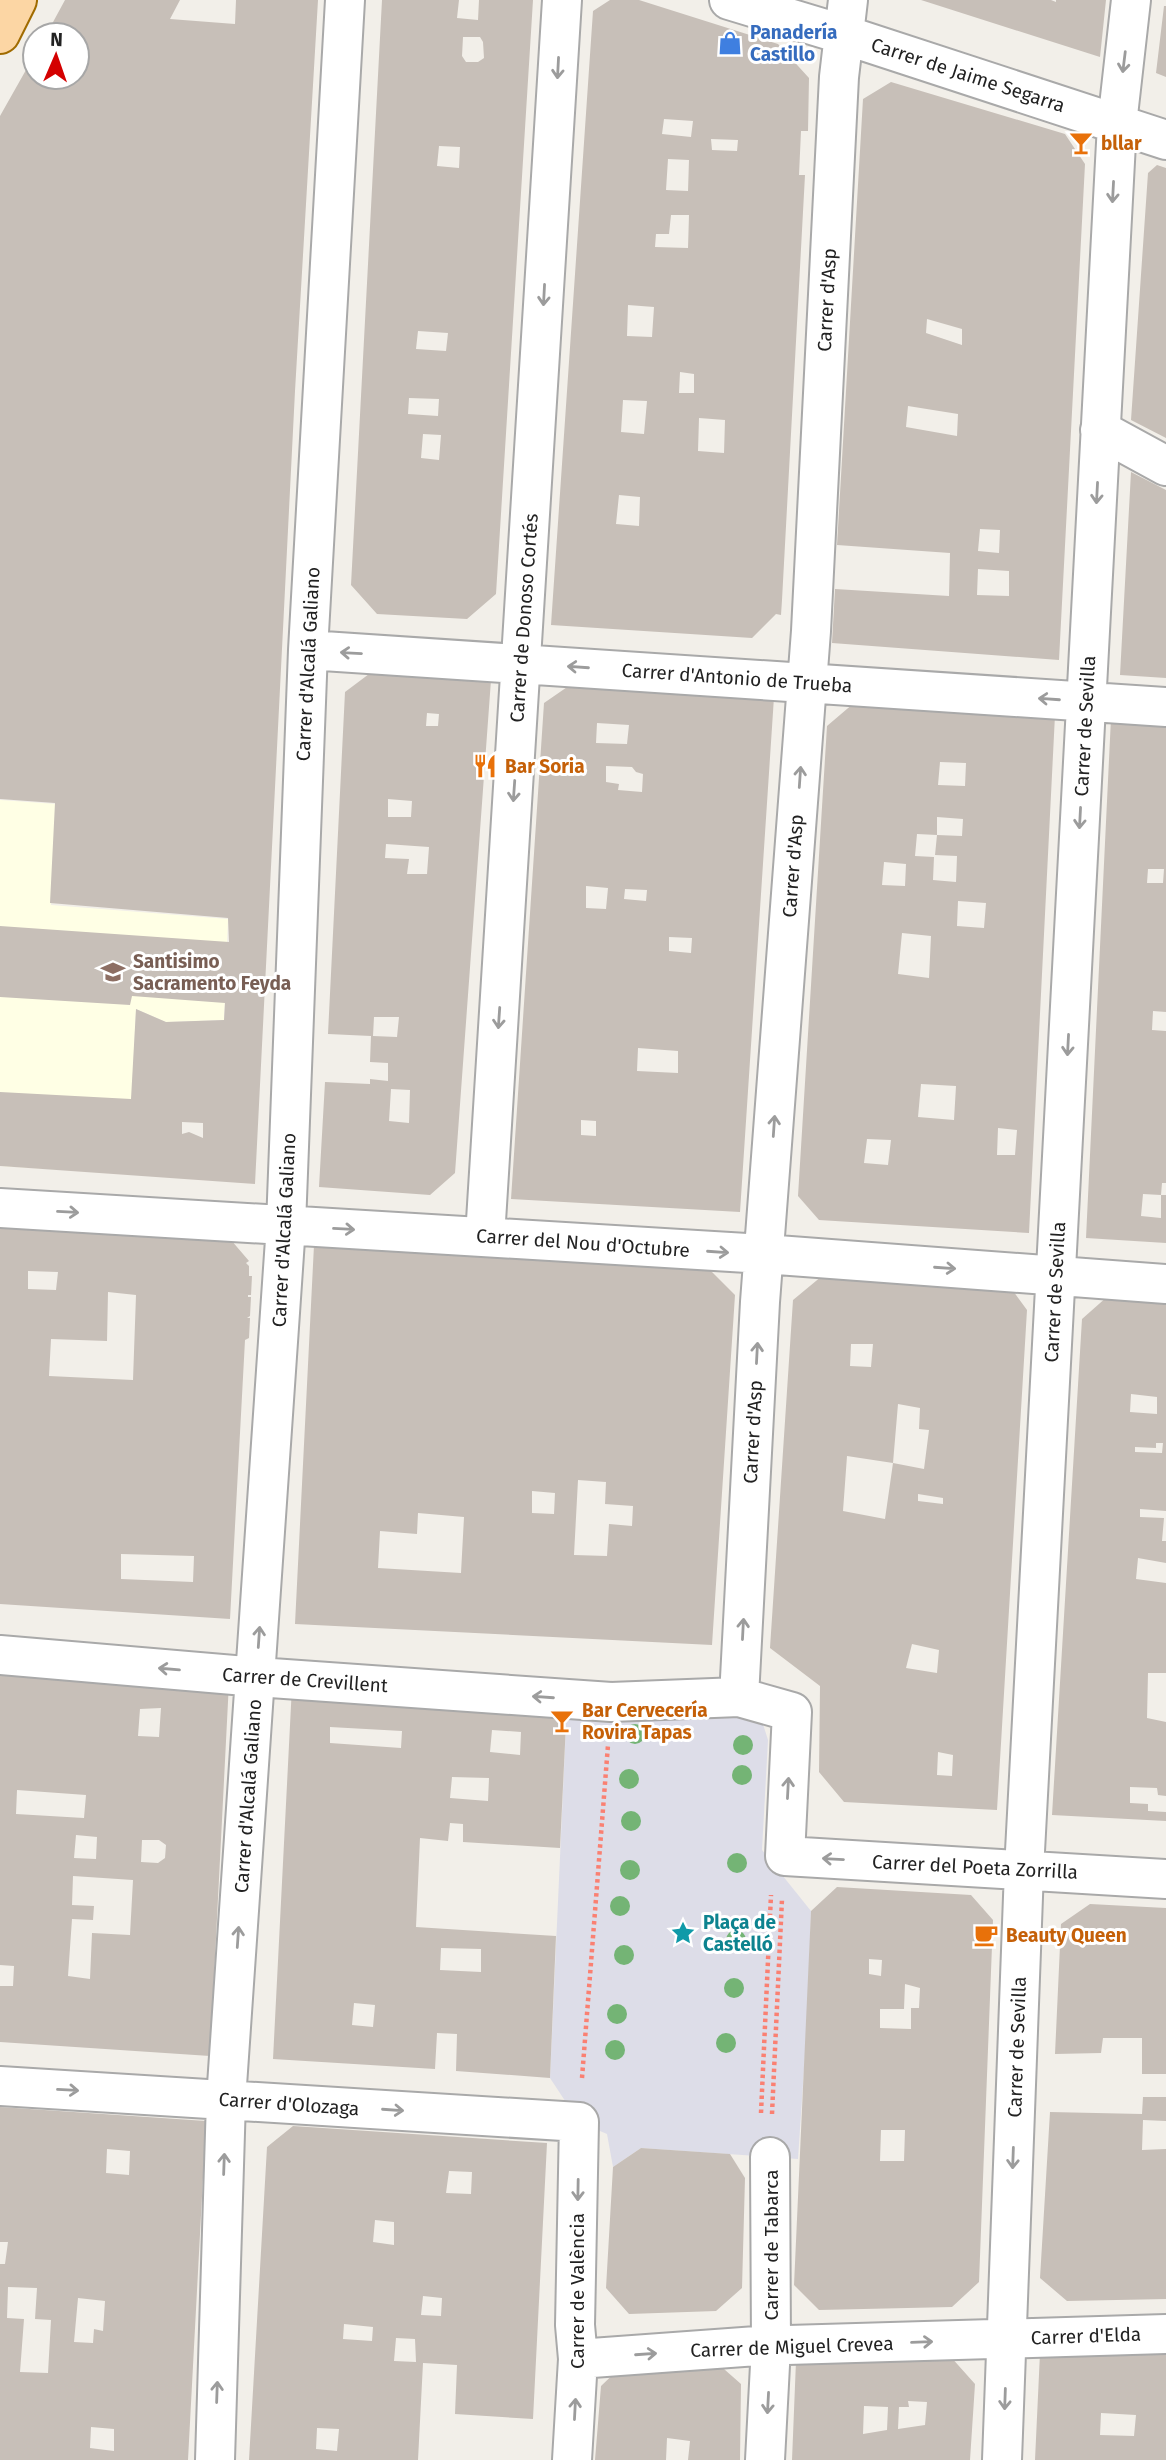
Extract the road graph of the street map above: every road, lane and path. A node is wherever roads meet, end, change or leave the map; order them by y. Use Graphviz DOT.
graph roads {
  1 [pos="17,0"];
  2 [pos="345,0"];
  3 [pos="562,0"];
  4 [pos="729,0"];
  5 [pos="1131,0"];
  6 [pos="846,18"];
  7 [pos="0,34"];
  8 [pos="1116,124"];
  9 [pos="1166,140"];
  10 [pos="1100,430"];
  11 [pos="1166,466"];
  12 [pos="308,650"];
  13 [pos="522,663"];
  14 [pos="807,684"];
  15 [pos="1086,702"];
  16 [pos="1166,707"];
  17 [pos="0,1208"];
  18 [pos="286,1225"];
  19 [pos="485,1237"];
  20 [pos="764,1254"];
  21 [pos="1056,1277"];
  22 [pos="1166,1284"];
  23 [pos="0,1655"];
  24 [pos="257,1677"];
  25 [pos="739,1697"];
  26 [pos="611,1702"];
  27 [pos="785,1856"];
  28 [pos="1024,1870"];
  29 [pos="1166,1879"];
  30 [pos="0,2086"];
  31 [pos="226,2100"];
  32 [pos="579,2122"];
  33 [pos="766,2139"];
  34 [pos="1166,2333"];
  35 [pos="1007,2339"];
  36 [pos="771,2346"];
  37 [pos="578,2359"];
  38 [pos="215,2460"];
  39 [pos="572,2460"];
  40 [pos="765,2460"];
  41 [pos="1002,2460"];
  1 -- 7 [label="main road"];
  2 -- 12 [label="street, Carrer d'Alcalá Galiano"];
  3 -- 13 [label="street, Carrer de Donoso Cortés, one-way"];
  4 -- 6 [label="street, Carrer de Jaime Segarra"];
  5 -- 8 [label="street, Carrer de Sevilla, one-way"];
  6 -- 8 [label="street, Carrer de Jaime Segarra"];
  6 -- 14 [label="street, Carrer d'Asp"];
  8 -- 9 [label="street, Carrer de Jaime Segarra"];
  8 -- 10 [label="street, Carrer de Sevilla, one-way"];
  10 -- 11 [label="street"];
  10 -- 15 [label="street, Carrer de Sevilla, one-way"];
  13 -- 12 [label="street, Carrer d'Antonio de Trueba, one-way"];
  12 -- 18 [label="street, Carrer d'Alcalá Galiano"];
  14 -- 13 [label="street, Carrer d'Antonio de Trueba, one-way"];
  13 -- 19 [label="street, Carrer de Donoso Cortés, one-way"];
  15 -- 14 [label="street, Carrer d'Antonio de Trueba, one-way"];
  20 -- 14 [label="street, Carrer d'Asp, one-way"];
  15 -- 16 [label="street, Carrer d'Antonio de Trueba"];
  15 -- 21 [label="street, Carrer de Sevilla, one-way"];
  17 -- 18 [label="street, Carrer del Nou d'Octubre, one-way"];
  18 -- 19 [label="street, Carrer del Nou d'Octubre, one-way"];
  24 -- 18 [label="street, Carrer d'Alcalá Galiano, one-way"];
  19 -- 20 [label="street, Carrer del Nou d'Octubre, one-way"];
  20 -- 21 [label="street, Carrer del Nou d'Octubre, one-way"];
  25 -- 20 [label="street, Carrer d'Asp, one-way"];
  21 -- 22 [label="street, Carrer del Nou d'Octubre"];
  21 -- 28 [label="street, Carrer de Sevilla"];
  24 -- 23 [label="street, Carrer de Crevillent, one-way"];
  26 -- 24 [label="street, Carrer de Crevillent, one-way"];
  31 -- 24 [label="street, Carrer d'Alcalá Galiano, one-way"];
  25 -- 26 [label="street"];
  27 -- 25 [label="street, one-way"];
  26 -- 32 [label="path"];
  28 -- 27 [label="street, Carrer del Poeta Zorrilla, one-way"];
  27 -- 33 [label="path"];
  27 -- 33 [label="path"];
  28 -- 29 [label="street, Carrer del Poeta Zorrilla"];
  28 -- 35 [label="street, Carrer de Sevilla, one-way"];
  30 -- 31 [label="street, Carrer d'Olozaga, one-way"];
  31 -- 32 [label="street, Carrer d'Olozaga, one-way"];
  38 -- 31 [label="street, Carrer d'Alcalá Galiano, one-way"];
  32 -- 37 [label="street, Carrer de València, one-way"];
  33 -- 36 [label="street, Carrer de Tabarca"];
  34 -- 35 [label="street, Carrer d'Elda"];
  36 -- 35 [label="street, Carrer de Miguel Crevea, one-way"];
  35 -- 41 [label="street, Carrer de Sevilla, one-way"];
  37 -- 36 [label="street, Carrer de Miguel Crevea, one-way"];
  36 -- 40 [label="street, Carrer de Tabarca, one-way"];
  39 -- 37 [label="street, Carrer de València, one-way"];
}
